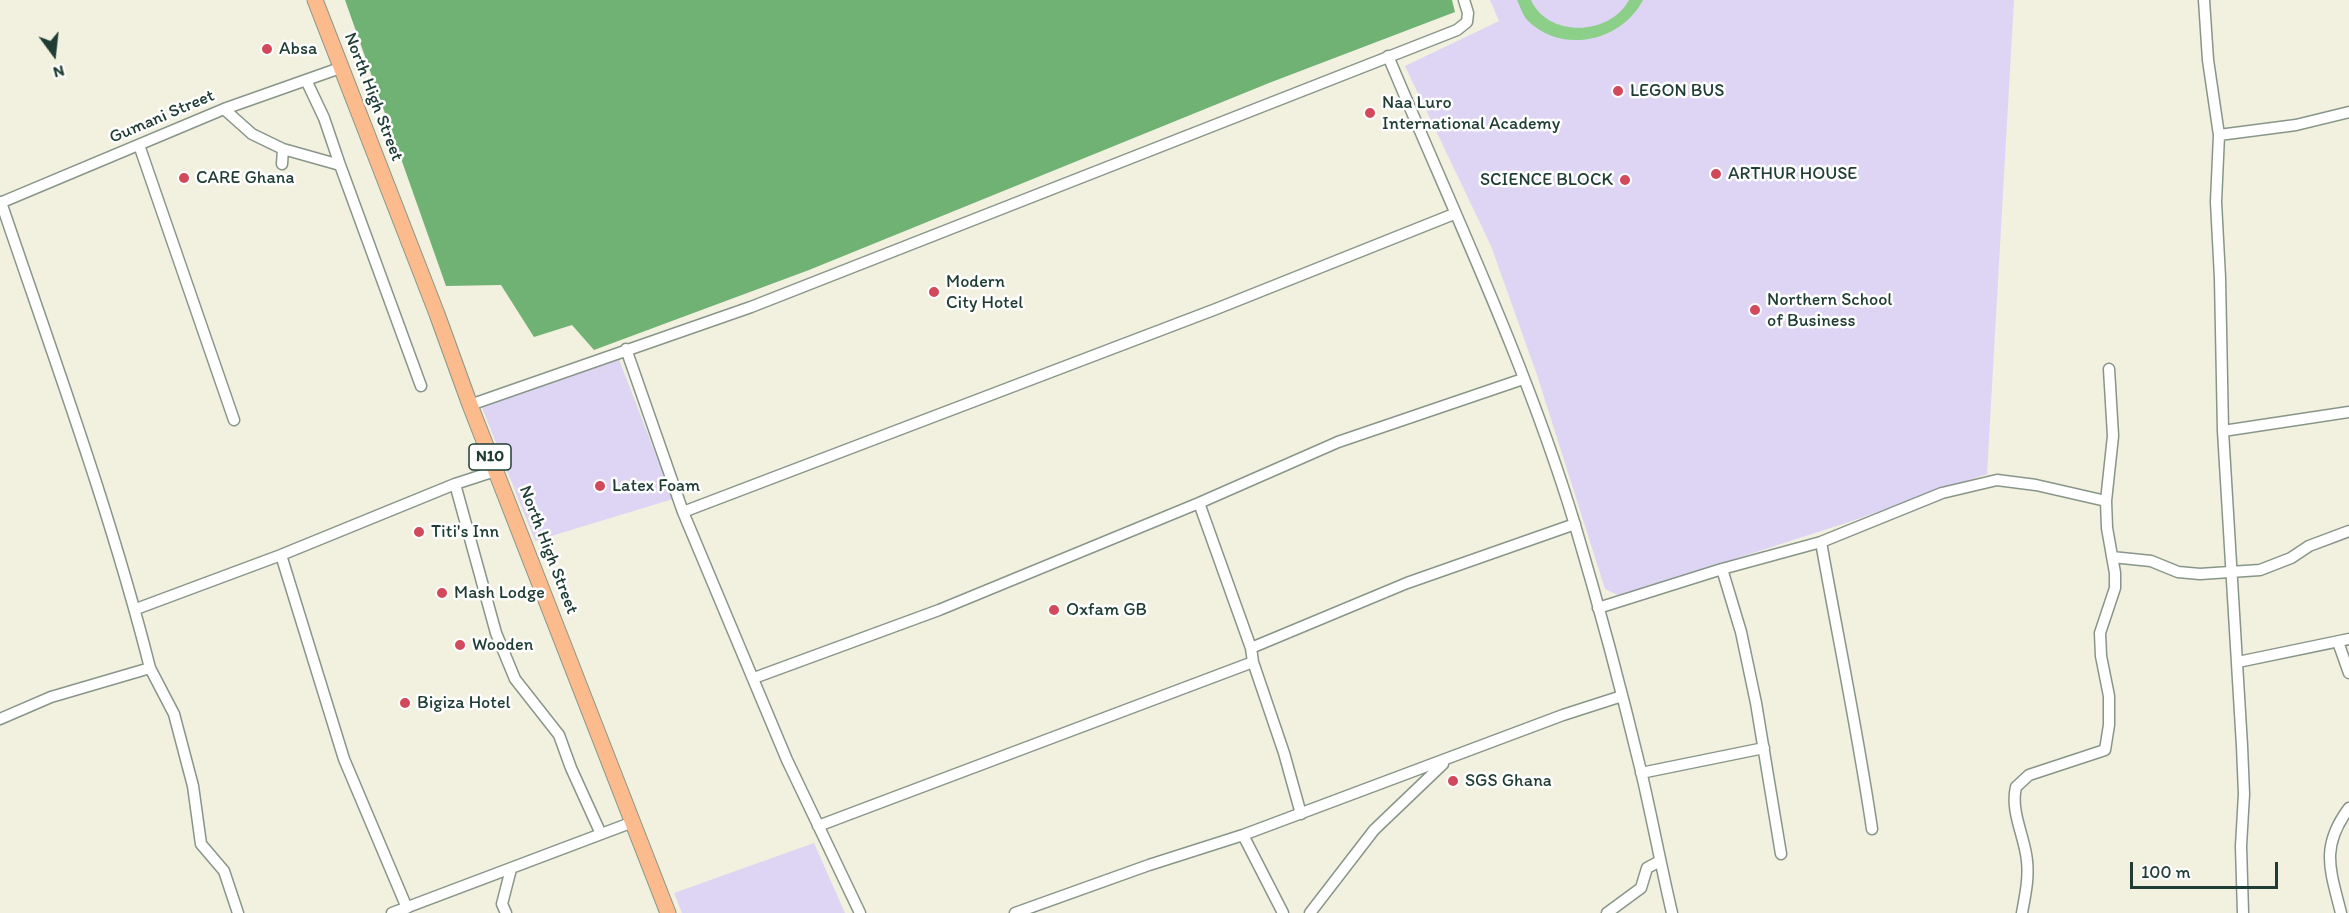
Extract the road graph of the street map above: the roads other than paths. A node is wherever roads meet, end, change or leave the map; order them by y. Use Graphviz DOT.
graph roads {
  1 [pos="315,0"];
  2 [pos="1464,0"];
  3 [pos="2204,0"];
  4 [pos="1388,56"];
  5 [pos="340,68"];
  6 [pos="306,80"];
  7 [pos="224,109"];
  8 [pos="2349,112"];
  9 [pos="2218,135"];
  10 [pos="139,145"];
  11 [pos="283,149"];
  12 [pos="282,164"];
  13 [pos="340,165"];
  14 [pos="0,203"];
  15 [pos="1454,214"];
  16 [pos="626,349"];
  17 [pos="2109,369"];
  18 [pos="1523,379"];
  19 [pos="421,386"];
  20 [pos="470,405"];
  21 [pos="2349,412"];
  22 [pos="234,420"];
  23 [pos="2223,431"];
  24 [pos="495,471"];
  25 [pos="455,484"];
  26 [pos="2106,501"];
  27 [pos="1199,503"];
  28 [pos="683,512"];
  29 [pos="1575,524"];
  30 [pos="2349,531"];
  31 [pos="1821,542"];
  32 [pos="281,555"];
  33 [pos="2112,556"];
  34 [pos="1722,569"];
  35 [pos="2233,571"];
  36 [pos="1598,608"];
  37 [pos="136,609"];
  38 [pos="2343,641"];
  39 [pos="1251,648"];
  40 [pos="1253,662"];
  41 [pos="2238,662"];
  42 [pos="150,668"];
  43 [pos="2349,673"];
  44 [pos="754,678"];
  45 [pos="1622,696"];
  46 [pos="0,719"];
  47 [pos="1764,748"];
  48 [pos="1448,760"];
  49 [pos="1641,773"];
  50 [pos="2349,808"];
  51 [pos="1301,814"];
  52 [pos="633,822"];
  53 [pos="818,826"];
  54 [pos="1872,830"];
  55 [pos="601,834"];
  56 [pos="1244,835"];
  57 [pos="1781,854"];
  58 [pos="1660,861"];
  59 [pos="511,869"];
  60 [pos="407,908"];
  61 [pos="238,913"];
  62 [pos="392,913"];
  63 [pos="506,913"];
  64 [pos="668,913"];
  65 [pos="860,913"];
  66 [pos="1015,913"];
  67 [pos="1282,913"];
  68 [pos="1310,913"];
  69 [pos="1606,913"];
  70 [pos="1672,913"];
  71 [pos="2022,913"];
  72 [pos="2243,913"];
  73 [pos="2341,913"];
  1 -- 5 [label="highway, North High Street / N10"];
  2 -- 4 [label="street"];
  3 -- 9 [label="street"];
  4 -- 15 [label="street"];
  4 -- 16 [label="street"];
  5 -- 6 [label="street, Gumani Street"];
  5 -- 20 [label="highway, North High Street / N10"];
  6 -- 7 [label="street, Gumani Street"];
  6 -- 13 [label="street"];
  7 -- 10 [label="street, Gumani Street"];
  7 -- 11 [label="street"];
  8 -- 9 [label="street"];
  9 -- 23 [label="street"];
  10 -- 14 [label="street, Gumani Street"];
  10 -- 22 [label="street"];
  11 -- 12 [label="street"];
  11 -- 13 [label="street"];
  13 -- 19 [label="street"];
  14 -- 37 [label="street"];
  15 -- 18 [label="street"];
  15 -- 28 [label="street"];
  16 -- 20 [label="street"];
  16 -- 28 [label="street"];
  17 -- 26 [label="street"];
  18 -- 27 [label="street"];
  18 -- 29 [label="street"];
  20 -- 24 [label="highway, North High Street / N10"];
  21 -- 23 [label="street"];
  23 -- 35 [label="street"];
  24 -- 25 [label="street"];
  24 -- 52 [label="highway, North High Street / N10"];
  25 -- 32 [label="street"];
  25 -- 55 [label="street"];
  26 -- 31 [label="street"];
  26 -- 33 [label="street"];
  27 -- 39 [label="street"];
  27 -- 44 [label="street"];
  28 -- 44 [label="street"];
  29 -- 36 [label="street"];
  29 -- 39 [label="street"];
  30 -- 35 [label="street"];
  31 -- 34 [label="street"];
  31 -- 54 [label="street"];
  32 -- 37 [label="street"];
  32 -- 60 [label="street"];
  33 -- 35 [label="street"];
  33 -- 71 [label="street"];
  34 -- 36 [label="street"];
  34 -- 47 [label="street"];
  35 -- 41 [label="street"];
  36 -- 45 [label="street"];
  37 -- 42 [label="street"];
  38 -- 41 [label="street"];
  38 -- 43 [label="street"];
  39 -- 40 [label="street"];
  40 -- 51 [label="street"];
  40 -- 53 [label="street"];
  41 -- 72 [label="street"];
  42 -- 46 [label="street"];
  42 -- 61 [label="street"];
  44 -- 53 [label="street"];
  45 -- 48 [label="street"];
  45 -- 49 [label="street"];
  47 -- 49 [label="street"];
  47 -- 57 [label="street"];
  48 -- 51 [label="street"];
  48 -- 68 [label="street"];
  49 -- 58 [label="street"];
  50 -- 73 [label="street"];
  51 -- 56 [label="street"];
  52 -- 55 [label="street"];
  52 -- 64 [label="highway, North High Street / N10"];
  53 -- 65 [label="street"];
  55 -- 59 [label="street"];
  56 -- 66 [label="street"];
  56 -- 67 [label="street"];
  58 -- 69 [label="street"];
  58 -- 70 [label="street"];
  59 -- 60 [label="street"];
  59 -- 63 [label="street"];
  60 -- 62 [label="street"];
}
